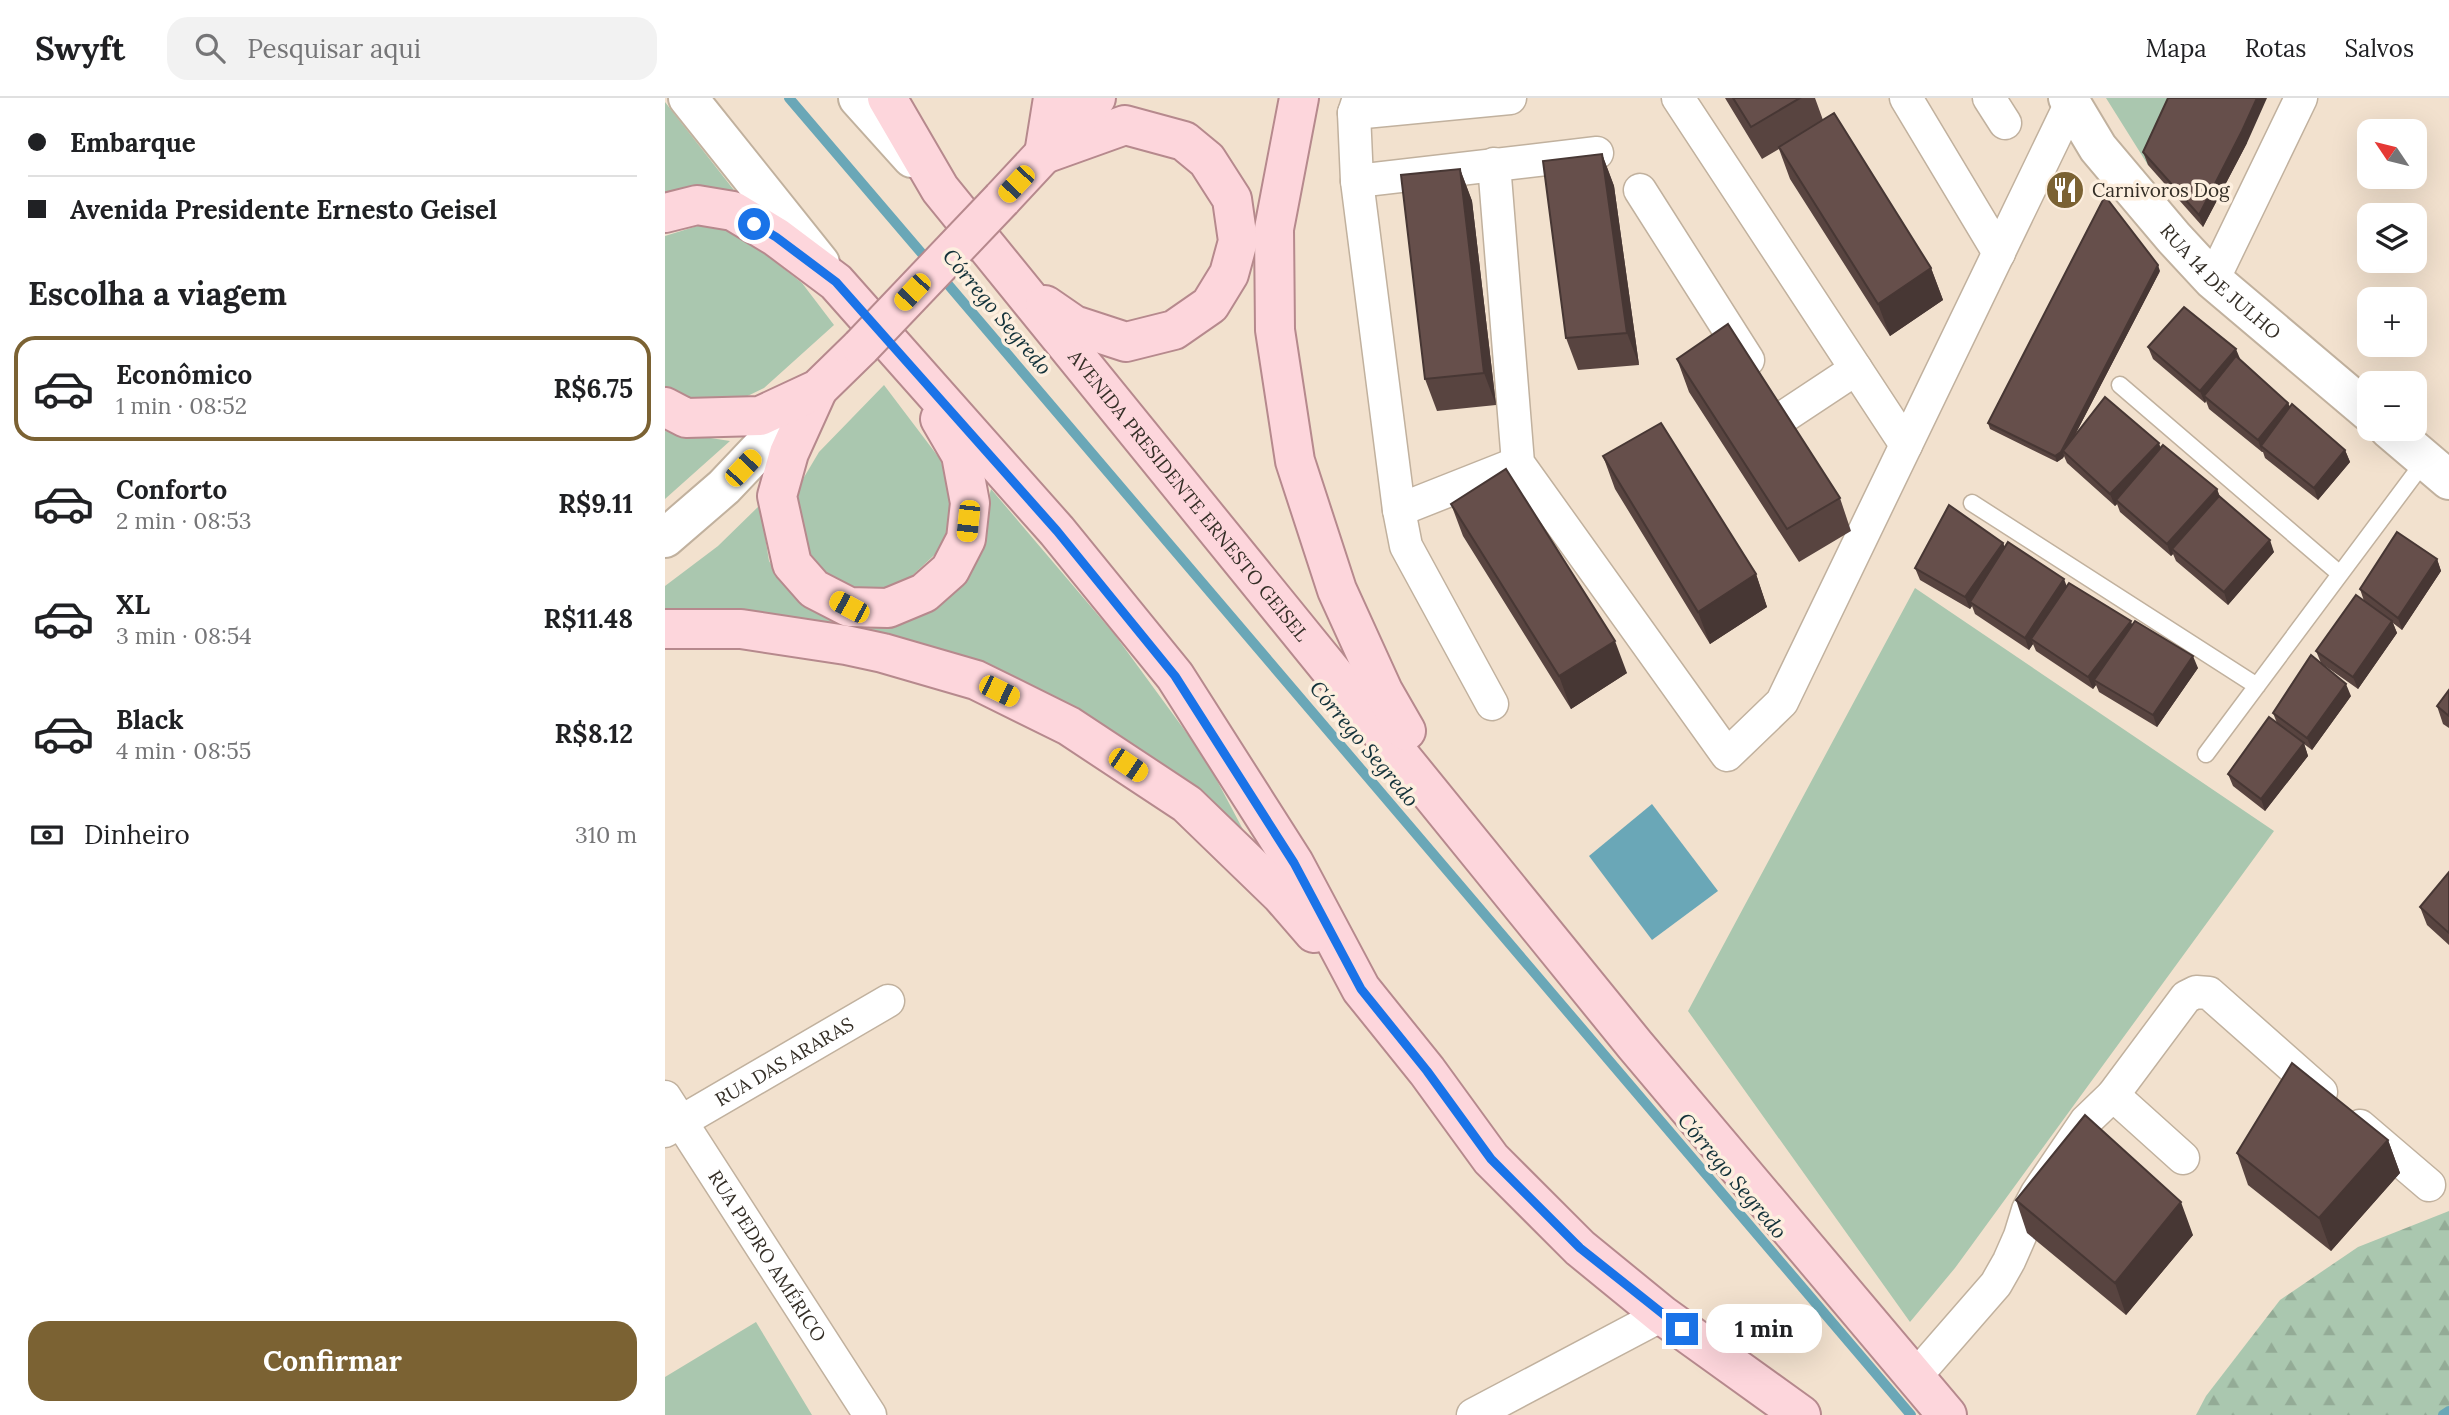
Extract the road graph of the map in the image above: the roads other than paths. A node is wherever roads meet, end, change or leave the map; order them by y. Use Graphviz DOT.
graph roads {
  1 [pos="688,98"];
  2 [pos="858,98"];
  3 [pos="887,98"];
  4 [pos="1053,98"];
  5 [pos="1096,98"];
  6 [pos="1299,98"];
  7 [pos="1510,98"];
  8 [pos="1678,98"];
  9 [pos="1906,98"];
  10 [pos="2301,98"];
  11 [pos="2070,101"];
  12 [pos="1357,105"];
  13 [pos="1597,153"];
  14 [pos="1044,154"];
  15 [pos="1494,164"];
  16 [pos="1357,181"];
  17 [pos="940,188"];
  18 [pos="1640,190"];
  19 [pos="665,214"];
  20 [pos="1999,253"];
  21 [pos="2213,280"];
  22 [pos="836,282"];
  23 [pos="1022,289"];
  24 [pos="910,365"];
  25 [pos="1856,369"];
  26 [pos="2120,385"];
  27 [pos="818,388"];
  28 [pos="2357,402"];
  29 [pos="665,407"];
  30 [pos="2403,441"];
  31 [pos="1906,445"];
  32 [pos="1518,463"];
  33 [pos="2437,469"];
  34 [pos="1972,503"];
  35 [pos="1399,510"];
  36 [pos="665,538"];
  37 [pos="2340,574"];
  38 [pos="665,629"];
  39 [pos="2257,686"];
  40 [pos="1492,704"];
  41 [pos="2206,754"];
  42 [pos="1467,836"];
  43 [pos="1361,989"];
  44 [pos="888,1001"];
  45 [pos="2113,1095"];
  46 [pos="670,1117"];
  47 [pos="2183,1158"];
  48 [pos="2429,1185"];
  49 [pos="1662,1315"];
  50 [pos="1915,1377"];
  51 [pos="870,1415"];
  52 [pos="1473,1415"];
  53 [pos="1801,1415"];
  54 [pos="1947,1415"];
  1 -- 22 [label="main road"];
  2 -- 17 [label="main road, AVENIDA PRESIDENTE ERNESTO GEISEL"];
  3 -- 17 [label="main road"];
  4 -- 14 [label="main road"];
  5 -- 14 [label="main road"];
  6 -- 42 [label="main road"];
  7 -- 12 [label="street"];
  8 -- 25 [label="street"];
  9 -- 20 [label="street"];
  10 -- 21 [label="street"];
  11 -- 20 [label="street"];
  11 -- 21 [label="main road, RUA 14 DE JULHO"];
  12 -- 16 [label="street"];
  13 -- 15 [label="street"];
  14 -- 23 [label="main road"];
  14 -- 27 [label="main road, bridge"];
  15 -- 16 [label="street"];
  15 -- 32 [label="street"];
  16 -- 35 [label="street"];
  17 -- 23 [label="main road, AVENIDA PRESIDENTE ERNESTO GEISEL"];
  18 -- 25 [label="street"];
  19 -- 22 [label="main road"];
  20 -- 31 [label="street"];
  21 -- 28 [label="main road, RUA 14 DE JULHO"];
  22 -- 24 [label="main road"];
  23 -- 42 [label="main road, AVENIDA PRESIDENTE ERNESTO GEISEL"];
  24 -- 27 [label="main road"];
  24 -- 43 [label="main road"];
  25 -- 31 [label="street"];
  26 -- 37 [label="lane"];
  27 -- 29 [label="main road"];
  27 -- 36 [label="main road"];
  30 -- 33 [label="main road"];
  31 -- 32 [label="street"];
  32 -- 35 [label="street"];
  33 -- 37 [label="lane"];
  34 -- 39 [label="lane"];
  35 -- 40 [label="street"];
  37 -- 39 [label="lane"];
  38 -- 43 [label="main road"];
  39 -- 41 [label="lane"];
  42 -- 50 [label="main road, AVENIDA PRESIDENTE ERNESTO GEISEL"];
  43 -- 49 [label="main road"];
  44 -- 46 [label="street, RUA DAS ARARAS"];
  45 -- 47 [label="street"];
  45 -- 48 [label="street"];
  45 -- 50 [label="street"];
  46 -- 51 [label="street, RUA PEDRO AMÉRICO"];
  49 -- 52 [label="street"];
  49 -- 53 [label="main road"];
  50 -- 54 [label="main road, AVENIDA PRESIDENTE ERNESTO GEISEL"];
}
